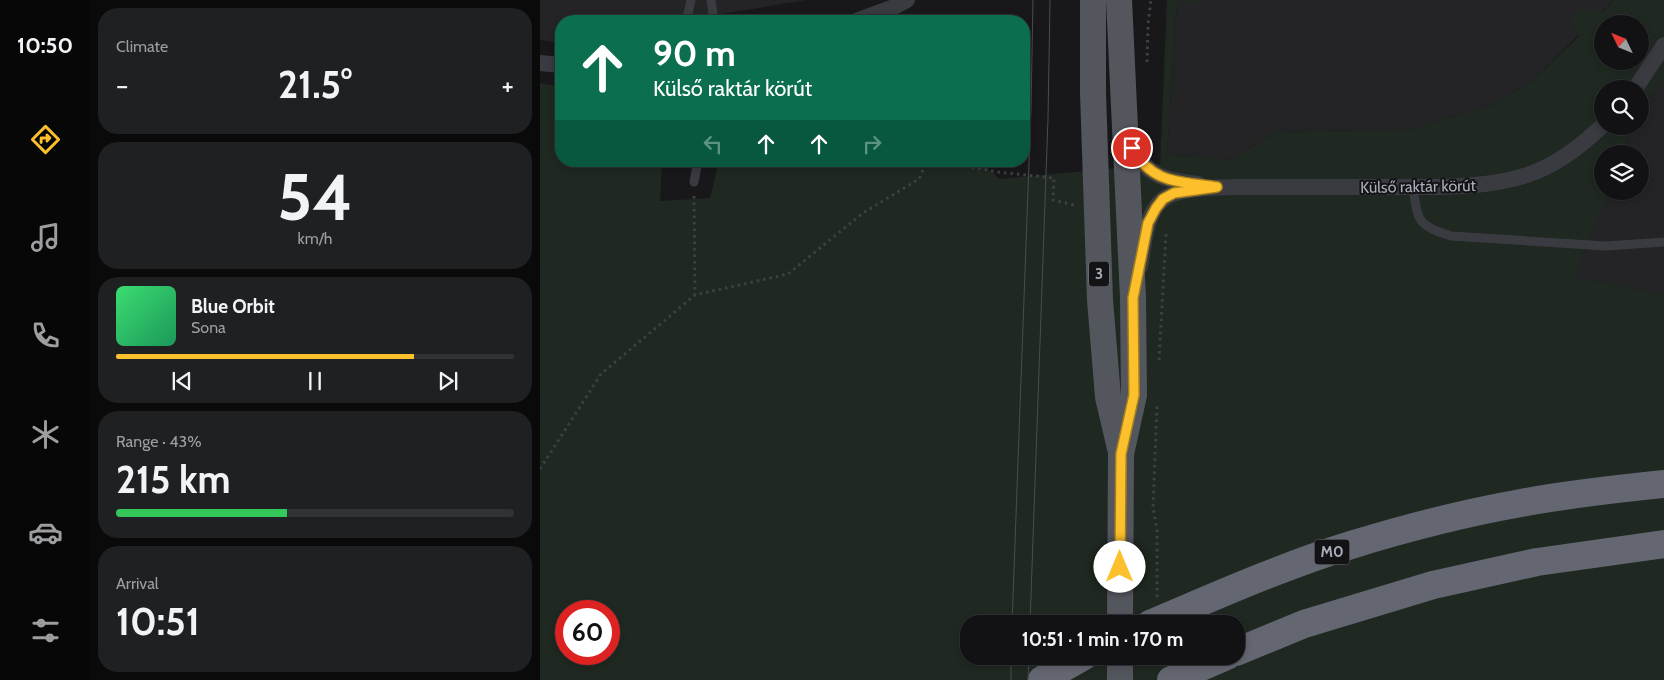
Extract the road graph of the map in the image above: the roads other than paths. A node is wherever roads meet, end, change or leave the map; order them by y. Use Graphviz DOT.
graph roads {
  1 [pos="691,0"];
  2 [pos="711,0"];
  3 [pos="907,0"];
  4 [pos="1093,0"];
  5 [pos="1119,0"];
  6 [pos="687,15"];
  7 [pos="713,15"];
  8 [pos="872,15"];
  9 [pos="1664,45"];
  10 [pos="540,63"];
  11 [pos="555,64"];
  12 [pos="1641,80"];
  13 [pos="1594,133"];
  14 [pos="1126,138"];
  15 [pos="693,167"];
  16 [pos="697,167"];
  17 [pos="1217,187"];
  18 [pos="1413,187"];
  19 [pos="1664,242"];
  20 [pos="1133,298"];
  21 [pos="1121,454"];
  22 [pos="1664,484"];
  23 [pos="1664,544"];
  24 [pos="1537,562"];
  25 [pos="1664,563"];
  26 [pos="1153,614"];
  27 [pos="1120,615"];
  28 [pos="1245,648"];
  29 [pos="1068,665"];
  30 [pos="1120,665"];
  31 [pos="1206,665"];
  32 [pos="1042,680"];
  33 [pos="1120,680"];
  34 [pos="1171,680"];
  1 -- 6 [label="lane"];
  2 -- 7 [label="lane"];
  3 -- 8 [label="street"];
  4 -- 21 [label="main road, 3"];
  5 -- 14 [label="main road, 3"];
  9 -- 12 [label="street"];
  10 -- 11 [label="street"];
  13 -- 18 [label="street, Külső raktár körút"];
  14 -- 17 [label="street, Külső raktár körút"];
  14 -- 20 [label="main road, 3"];
  15 -- 16 [label="lane"];
  17 -- 18 [label="street, Külső raktár körút"];
  17 -- 20 [label="street, Külső raktár körút"];
  18 -- 19 [label="lane"];
  20 -- 21 [label="main road, 3"];
  21 -- 27 [label="main road, 3"];
  22 -- 26 [label="highway, M0"];
  23 -- 24 [label="highway"];
  24 -- 25 [label="highway"];
  24 -- 28 [label="highway"];
  29 -- 32 [label="highway"];
  30 -- 33 [label="main road"];
  31 -- 34 [label="highway"];
}
